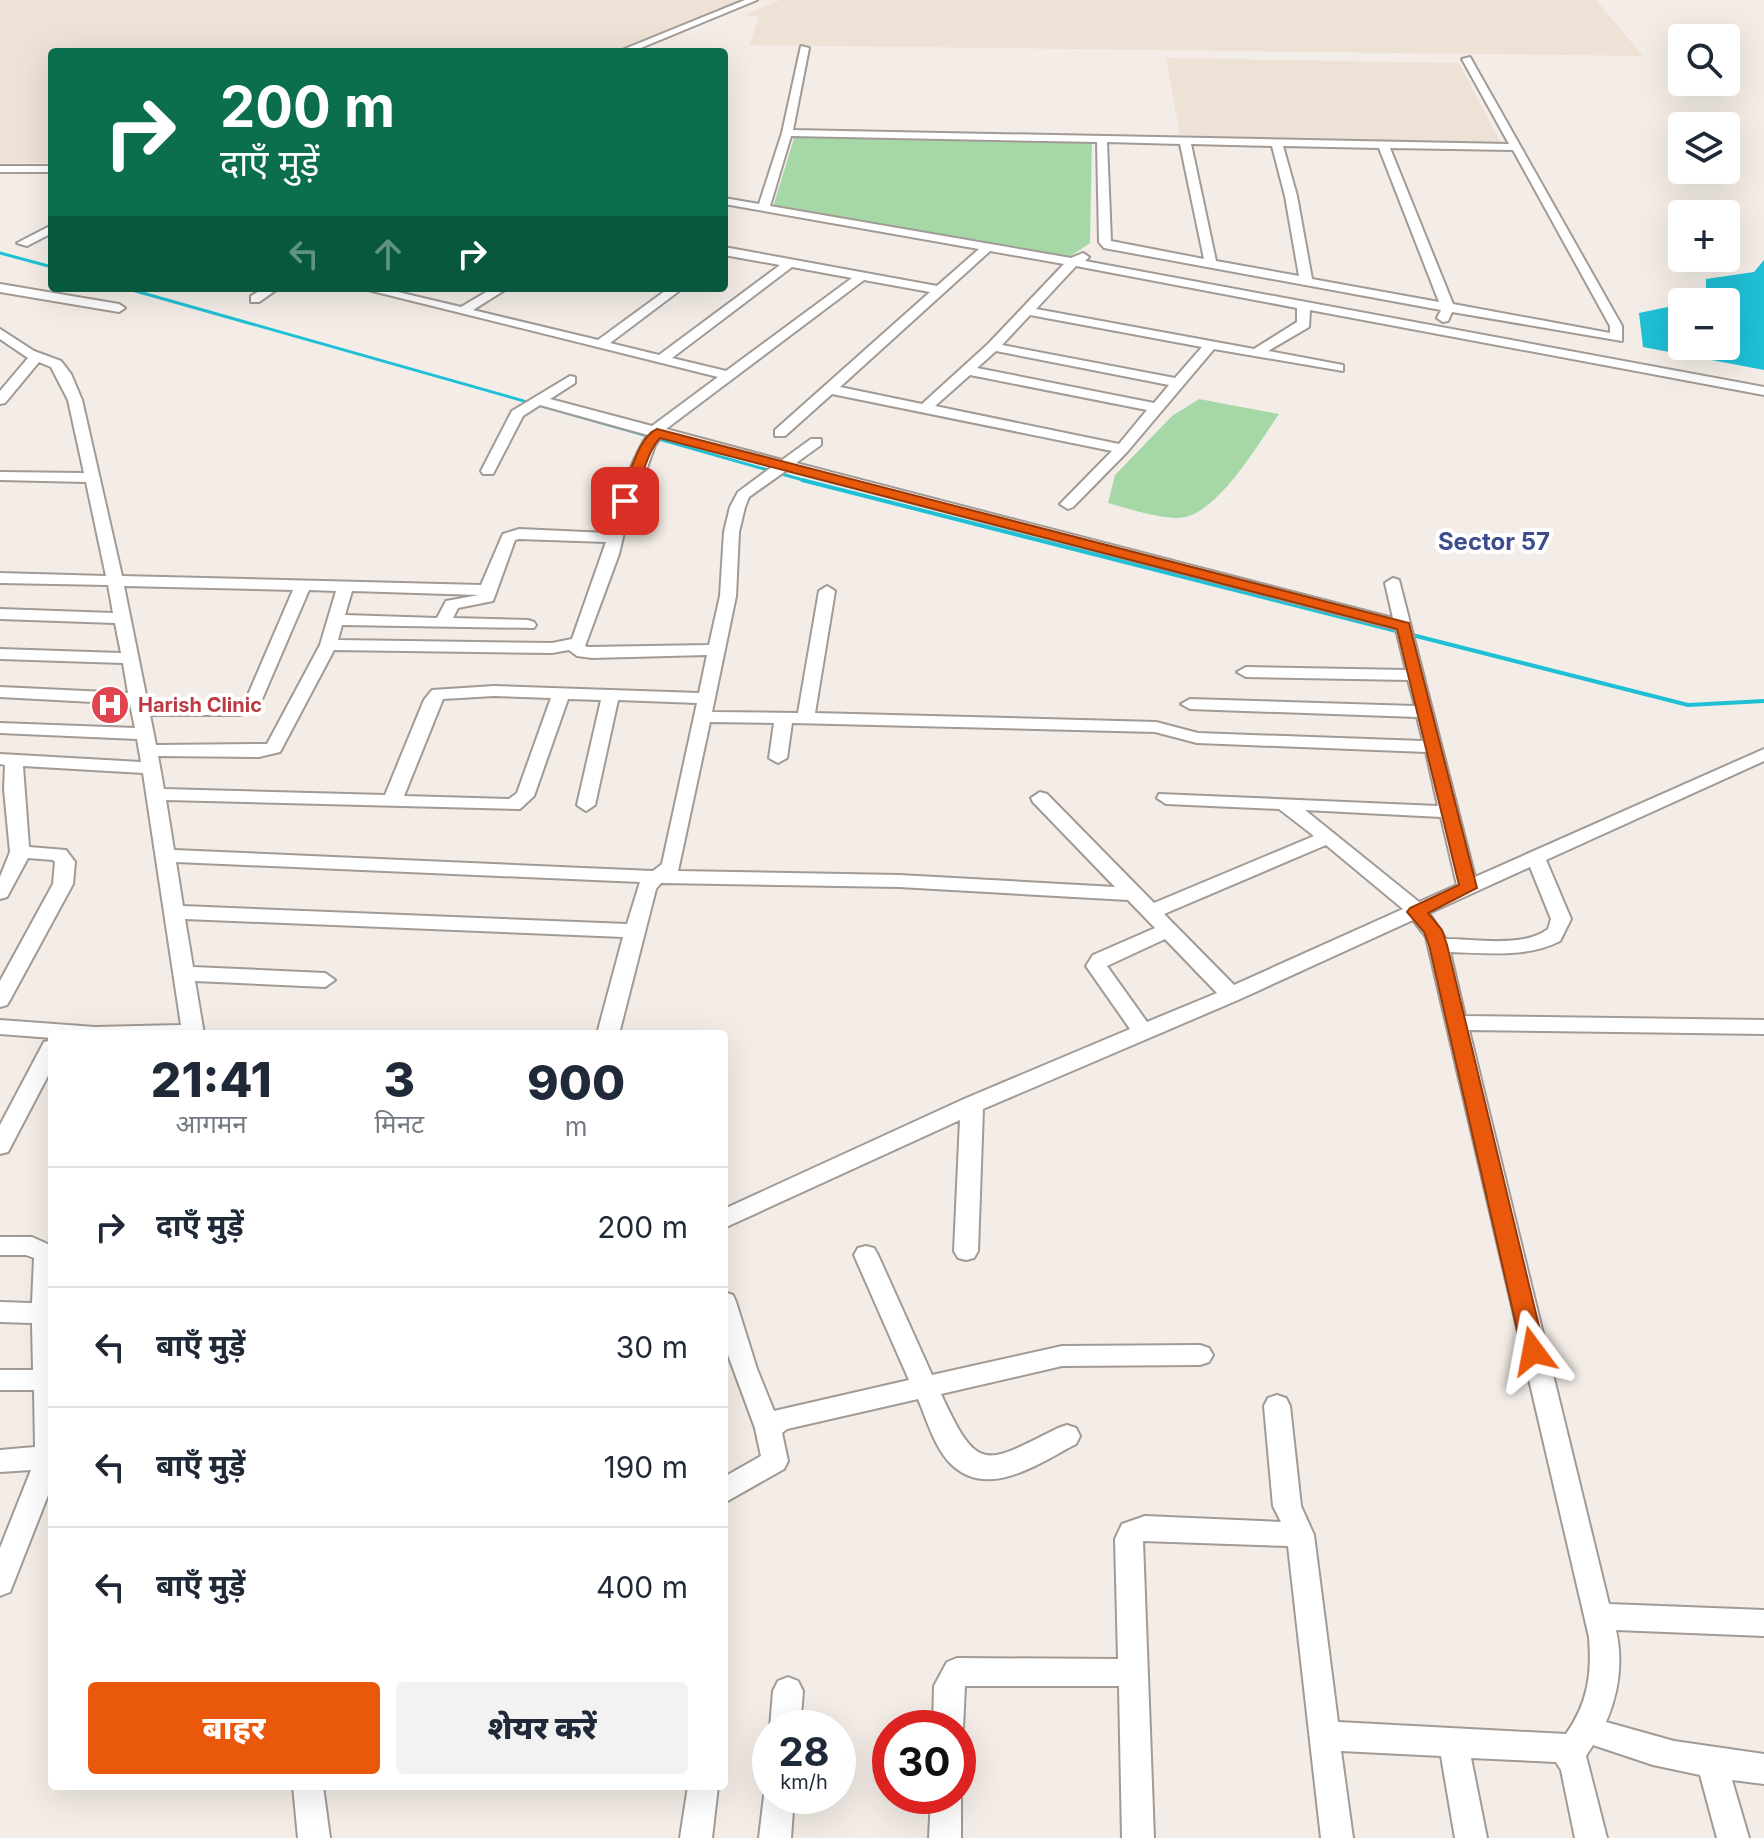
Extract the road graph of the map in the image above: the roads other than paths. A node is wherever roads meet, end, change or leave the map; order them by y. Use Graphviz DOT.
graph roads {
  1 [pos="753,0"];
  2 [pos="764,0"];
  3 [pos="632,48"];
  4 [pos="646,48"];
  5 [pos="804,48"];
  6 [pos="1467,59"];
  7 [pos="787,133"];
  8 [pos="1102,138"];
  9 [pos="1185,140"];
  10 [pos="1276,141"];
  11 [pos="1383,143"];
  12 [pos="1514,147"];
  13 [pos="0,167"];
  14 [pos="48,167"];
  15 [pos="728,202"];
  16 [pos="763,208"];
  17 [pos="48,231"];
  18 [pos="23,243"];
  19 [pos="1108,245"];
  20 [pos="988,247"];
  21 [pos="728,253"];
  22 [pos="791,262"];
  23 [pos="1073,262"];
  24 [pos="1211,264"];
  25 [pos="862,276"];
  26 [pos="1306,281"];
  27 [pos="0,288"];
  28 [pos="939,290"];
  29 [pos="266,292"];
  30 [pos="383,292"];
  31 [pos="419,292"];
  32 [pos="495,292"];
  33 [pos="672,292"];
  34 [pos="409,298"];
  35 [pos="255,299"];
  36 [pos="1303,305"];
  37 [pos="119,308"];
  38 [pos="1448,308"];
  39 [pos="463,311"];
  40 [pos="1028,311"];
  41 [pos="1437,330"];
  42 [pos="0,333"];
  43 [pos="1617,338"];
  44 [pos="1212,343"];
  45 [pos="601,344"];
  46 [pos="993,347"];
  47 [pos="1257,352"];
  48 [pos="36,357"];
  49 [pos="662,359"];
  50 [pos="1606,361"];
  51 [pos="1338,368"];
  52 [pos="967,370"];
  53 [pos="725,375"];
  54 [pos="570,380"];
  55 [pos="1178,383"];
  56 [pos="830,389"];
  57 [pos="1764,391"];
  58 [pos="1,396"];
  59 [pos="532,403"];
  60 [pos="925,408"];
  61 [pos="1157,408"];
  62 [pos="780,433"];
  63 [pos="654,435"];
  64 [pos="816,442"];
  65 [pos="1122,449"];
  66 [pos="778,470"];
  67 [pos="488,471"];
  68 [pos="0,476"];
  69 [pos="92,478"];
  70 [pos="1068,504"];
  71 [pos="616,538"];
  72 [pos="0,578"];
  73 [pos="115,579"];
  74 [pos="1393,583"];
  75 [pos="303,585"];
  76 [pos="346,586"];
  77 [pos="487,590"];
  78 [pos="827,591"];
  79 [pos="0,614"];
  80 [pos="123,618"];
  81 [pos="336,620"];
  82 [pos="442,624"];
  83 [pos="528,625"];
  84 [pos="1404,632"];
  85 [pos="328,645"];
  86 [pos="575,646"];
  87 [pos="718,650"];
  88 [pos="0,654"];
  89 [pos="129,658"];
  90 [pos="1246,672"];
  91 [pos="1416,675"];
  92 [pos="0,692"];
  93 [pos="561,693"];
  94 [pos="611,695"];
  95 [pos="706,698"];
  96 [pos="137,704"];
  97 [pos="1190,704"];
  98 [pos="1425,712"];
  99 [pos="702,717"];
  100 [pos="784,717"];
  101 [pos="806,717"];
  102 [pos="0,728"];
  103 [pos="1434,747"];
  104 [pos="146,751"];
  105 [pos="1764,754"];
  106 [pos="778,758"];
  107 [pos="5,761"];
  108 [pos="156,794"];
  109 [pos="1040,798"];
  110 [pos="1166,798"];
  111 [pos="392,802"];
  112 [pos="1283,803"];
  113 [pos="586,805"];
  114 [pos="1450,812"];
  115 [pos="1328,837"];
  116 [pos="20,852"];
  117 [pos="168,856"];
  118 [pos="1536,858"];
  119 [pos="656,877"];
  120 [pos="1468,888"];
  121 [pos="0,893"];
  122 [pos="1133,894"];
  123 [pos="174,912"];
  124 [pos="1151,912"];
  125 [pos="1416,912"];
  126 [pos="1168,930"];
  127 [pos="635,931"];
  128 [pos="1438,945"];
  129 [pos="186,974"];
  130 [pos="325,980"];
  131 [pos="1231,995"];
  132 [pos="0,1000"];
  133 [pos="1455,1023"];
  134 [pos="0,1027"];
  135 [pos="1764,1027"];
  136 [pos="193,1030"];
  137 [pos="609,1030"];
  138 [pos="1143,1032"];
  139 [pos="48,1036"];
  140 [pos="48,1055"];
  141 [pos="972,1105"];
  142 [pos="0,1146"];
  143 [pos="728,1217"];
  144 [pos="0,1246"];
  145 [pos="966,1251"];
  146 [pos="866,1255"];
  147 [pos="0,1312"];
  148 [pos="44,1313"];
  149 [pos="728,1315"];
  150 [pos="1200,1355"];
  151 [pos="48,1367"];
  152 [pos="0,1380"];
  153 [pos="48,1380"];
  154 [pos="925,1387"];
  155 [pos="1277,1406"];
  156 [pos="768,1428"];
  157 [pos="1067,1436"];
  158 [pos="48,1457"];
  159 [pos="0,1461"];
  160 [pos="48,1462"];
  161 [pos="728,1489"];
  162 [pos="1300,1535"];
  163 [pos="0,1583"];
  164 [pos="1598,1616"];
  165 [pos="1764,1623"];
  166 [pos="1131,1673"];
  167 [pos="788,1691"];
  168 [pos="786,1710"];
  169 [pos="948,1710"];
  170 [pos="1588,1729"];
  171 [pos="1325,1736"];
  172 [pos="1453,1741"];
  173 [pos="1570,1754"];
  174 [pos="1712,1763"];
  175 [pos="1764,1769"];
  176 [pos="308,1790"];
  177 [pos="702,1790"];
  178 [pos="777,1814"];
  179 [pos="946,1814"];
  180 [pos="314,1838"];
  181 [pos="696,1838"];
  182 [pos="775,1838"];
  183 [pos="945,1838"];
  184 [pos="1138,1838"];
  185 [pos="1337,1838"];
  186 [pos="1471,1838"];
  187 [pos="1591,1838"];
  188 [pos="1733,1838"];
  1 -- 3 [label="street"];
  2 -- 4 [label="street"];
  5 -- 7 [label="street"];
  6 -- 12 [label="street"];
  7 -- 8 [label="street"];
  7 -- 16 [label="street"];
  8 -- 9 [label="street"];
  8 -- 19 [label="street"];
  9 -- 10 [label="street"];
  9 -- 24 [label="street"];
  10 -- 11 [label="street"];
  10 -- 26 [label="street"];
  11 -- 12 [label="street"];
  11 -- 38 [label="street"];
  12 -- 43 [label="street"];
  13 -- 14 [label="street"];
  15 -- 16 [label="street"];
  16 -- 20 [label="street"];
  17 -- 18 [label="street"];
  19 -- 23 [label="street"];
  19 -- 24 [label="street"];
  20 -- 23 [label="street"];
  20 -- 28 [label="street"];
  21 -- 22 [label="street"];
  22 -- 25 [label="street"];
  22 -- 49 [label="street"];
  23 -- 36 [label="street"];
  23 -- 40 [label="street"];
  24 -- 26 [label="street"];
  25 -- 28 [label="street"];
  25 -- 53 [label="street"];
  26 -- 38 [label="street"];
  27 -- 37 [label="street"];
  28 -- 56 [label="street"];
  29 -- 35 [label="street"];
  30 -- 34 [label="street"];
  31 -- 34 [label="street"];
  32 -- 39 [label="street"];
  33 -- 45 [label="street"];
  34 -- 39 [label="street"];
  36 -- 41 [label="street"];
  36 -- 47 [label="street"];
  38 -- 41 [label="street"];
  38 -- 43 [label="street"];
  39 -- 45 [label="street"];
  40 -- 44 [label="street"];
  40 -- 46 [label="street"];
  41 -- 50 [label="street"];
  42 -- 48 [label="street"];
  43 -- 50 [label="street"];
  44 -- 47 [label="street"];
  44 -- 55 [label="street"];
  45 -- 49 [label="street"];
  46 -- 52 [label="street"];
  46 -- 55 [label="street"];
  47 -- 51 [label="street"];
  48 -- 58 [label="street"];
  48 -- 69 [label="street"];
  49 -- 53 [label="street"];
  50 -- 57 [label="street"];
  52 -- 60 [label="street"];
  52 -- 61 [label="street"];
  53 -- 63 [label="street"];
  54 -- 59 [label="street"];
  55 -- 61 [label="street"];
  56 -- 60 [label="street"];
  56 -- 62 [label="street"];
  59 -- 63 [label="street"];
  59 -- 67 [label="street"];
  60 -- 65 [label="street"];
  61 -- 65 [label="street"];
  63 -- 66 [label="street"];
  63 -- 71 [label="street"];
  64 -- 66 [label="street"];
  65 -- 70 [label="street"];
  66 -- 84 [label="street"];
  66 -- 87 [label="street"];
  68 -- 69 [label="street"];
  69 -- 73 [label="street"];
  71 -- 77 [label="street"];
  71 -- 86 [label="street"];
  72 -- 73 [label="street"];
  73 -- 75 [label="street"];
  73 -- 80 [label="street"];
  74 -- 84 [label="street"];
  75 -- 76 [label="street"];
  75 -- 96 [label="street"];
  76 -- 77 [label="street"];
  76 -- 81 [label="street"];
  77 -- 82 [label="street"];
  78 -- 101 [label="street"];
  79 -- 80 [label="street"];
  80 -- 89 [label="street"];
  81 -- 82 [label="street"];
  81 -- 85 [label="street"];
  82 -- 83 [label="street"];
  84 -- 91 [label="street"];
  85 -- 86 [label="street"];
  85 -- 104 [label="street"];
  86 -- 87 [label="street"];
  87 -- 95 [label="street"];
  88 -- 89 [label="street"];
  89 -- 96 [label="street"];
  90 -- 91 [label="street"];
  91 -- 98 [label="street"];
  92 -- 96 [label="street"];
  93 -- 94 [label="street"];
  93 -- 111 [label="street"];
  93 -- 111 [label="street"];
  94 -- 95 [label="street"];
  94 -- 113 [label="street"];
  95 -- 99 [label="street"];
  96 -- 104 [label="street"];
  97 -- 98 [label="street"];
  98 -- 103 [label="street"];
  99 -- 100 [label="street"];
  99 -- 119 [label="street"];
  100 -- 101 [label="street"];
  100 -- 106 [label="street"];
  101 -- 103 [label="street"];
  102 -- 104 [label="street"];
  103 -- 114 [label="street"];
  104 -- 107 [label="street"];
  104 -- 108 [label="street"];
  105 -- 118 [label="street"];
  107 -- 116 [label="street"];
  108 -- 111 [label="street"];
  108 -- 117 [label="street"];
  109 -- 122 [label="street"];
  110 -- 112 [label="street"];
  112 -- 114 [label="street"];
  112 -- 115 [label="street"];
  114 -- 120 [label="street"];
  115 -- 124 [label="street"];
  115 -- 125 [label="street"];
  116 -- 121 [label="street"];
  116 -- 132 [label="street"];
  117 -- 119 [label="street"];
  117 -- 123 [label="street"];
  118 -- 120 [label="street"];
  118 -- 128 [label="street"];
  119 -- 122 [label="street"];
  119 -- 127 [label="street"];
  120 -- 125 [label="street"];
  122 -- 124 [label="street"];
  123 -- 127 [label="street"];
  123 -- 129 [label="street"];
  124 -- 126 [label="street"];
  125 -- 128 [label="street"];
  125 -- 131 [label="street"];
  126 -- 131 [label="street"];
  126 -- 138 [label="street"];
  127 -- 137 [label="street"];
  128 -- 133 [label="street"];
  129 -- 130 [label="street"];
  129 -- 136 [label="street"];
  131 -- 138 [label="street"];
  133 -- 135 [label="street"];
  133 -- 164 [label="street"];
  134 -- 139 [label="street"];
  138 -- 141 [label="street"];
  140 -- 142 [label="street"];
  141 -- 143 [label="street"];
  141 -- 145 [label="street"];
  144 -- 148 [label="street"];
  146 -- 154 [label="street"];
  147 -- 148 [label="street"];
  148 -- 151 [label="street"];
  149 -- 156 [label="street"];
  150 -- 154 [label="street"];
  152 -- 153 [label="street"];
  154 -- 156 [label="street"];
  154 -- 157 [label="street"];
  155 -- 162 [label="street"];
  156 -- 161 [label="street"];
  158 -- 159 [label="street"];
  160 -- 163 [label="street"];
  162 -- 166 [label="street"];
  162 -- 171 [label="street"];
  164 -- 165 [label="street"];
  164 -- 170 [label="street"];
  166 -- 169 [label="street"];
  166 -- 184 [label="street"];
  167 -- 168 [label="street"];
  170 -- 173 [label="street"];
  170 -- 174 [label="street"];
  171 -- 172 [label="street"];
  171 -- 185 [label="street"];
  172 -- 173 [label="street"];
  172 -- 186 [label="street"];
  173 -- 187 [label="street"];
  174 -- 175 [label="street"];
  174 -- 188 [label="street"];
  176 -- 180 [label="street"];
  177 -- 181 [label="street"];
  178 -- 182 [label="street"];
  179 -- 183 [label="street"];
}
